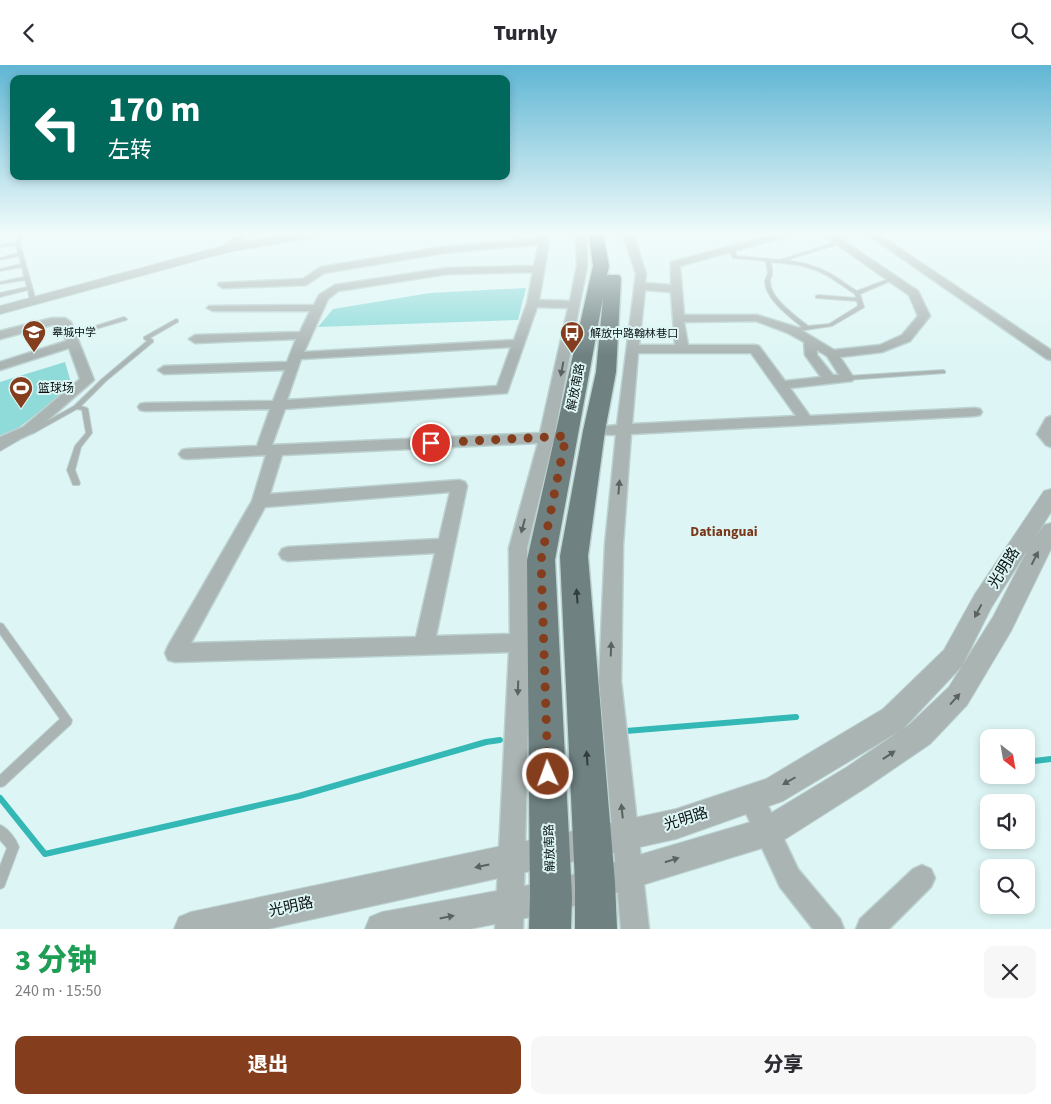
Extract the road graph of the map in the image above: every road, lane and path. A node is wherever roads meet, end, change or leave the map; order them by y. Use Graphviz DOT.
graph roads {
  1 [pos="25,274"];
  2 [pos="133,274"];
  3 [pos="315,274"];
  4 [pos="430,274"];
  5 [pos="538,274"];
  6 [pos="581,274"];
  7 [pos="600,274"];
  8 [pos="613,274"];
  9 [pos="641,274"];
  10 [pos="675,274"];
  11 [pos="769,274"];
  12 [pos="828,274"];
  13 [pos="886,274"];
  14 [pos="930,274"];
  15 [pos="26,278"];
  16 [pos="893,279"];
  17 [pos="306,280"];
  18 [pos="0,283"];
  19 [pos="223,285"];
  20 [pos="640,287"];
  21 [pos="28,288"];
  22 [pos="676,289"];
  23 [pos="330,292"];
  24 [pos="857,293"];
  25 [pos="0,295"];
  26 [pos="818,297"];
  27 [pos="859,300"];
  28 [pos="33,301"];
  29 [pos="533,303"];
  30 [pos="575,305"];
  31 [pos="213,308"];
  32 [pos="317,308"];
  33 [pos="0,310"];
  34 [pos="124,319"];
  35 [pos="678,319"];
  36 [pos="176,321"];
  37 [pos="0,335"];
  38 [pos="304,335"];
  39 [pos="809,335"];
  40 [pos="72,339"];
  41 [pos="195,339"];
  42 [pos="519,343"];
  43 [pos="632,349"];
  44 [pos="682,349"];
  45 [pos="832,354"];
  46 [pos="1051,356"];
  47 [pos="294,361"];
  48 [pos="0,366"];
  49 [pos="164,370"];
  50 [pos="943,372"];
  51 [pos="847,378"];
  52 [pos="830,380"];
  53 [pos="781,385"];
  54 [pos="279,404"];
  55 [pos="76,407"];
  56 [pos="145,407"];
  57 [pos="975,412"];
  58 [pos="807,421"];
  59 [pos="1051,421"];
  60 [pos="624,429"];
  61 [pos="594,431"];
  62 [pos="557,437"];
  63 [pos="1051,442"];
  64 [pos="0,443"];
  65 [pos="0,449"];
  66 [pos="269,450"];
  67 [pos="187,454"];
  68 [pos="76,483"];
  69 [pos="1051,496"];
  70 [pos="260,501"];
  71 [pos="1051,531"];
  72 [pos="446,546"];
  73 [pos="288,554"];
  74 [pos="0,627"];
  75 [pos="520,643"];
  76 [pos="424,646"];
  77 [pos="0,782"];
  78 [pos="751,798"];
  79 [pos="0,831"];
  80 [pos="768,832"];
  81 [pos="625,835"];
  82 [pos="592,842"];
  83 [pos="550,852"];
  84 [pos="512,860"];
  85 [pos="629,873"];
  86 [pos="922,878"];
  87 [pos="0,883"];
  88 [pos="595,883"];
  89 [pos="551,897"];
  90 [pos="509,917"];
  91 [pos="191,929"];
  92 [pos="382,929"];
  93 [pos="550,929"];
  94 [pos="569,929"];
  95 [pos="596,929"];
  96 [pos="635,929"];
  97 [pos="830,929"];
  98 [pos="870,929"];
  1 -- 15 [label="lane"];
  2 -- 28 [label="street"];
  3 -- 17 [label="street"];
  4 -- 23 [label="street"];
  5 -- 29 [label="street"];
  6 -- 30 [label="street"];
  7 -- 62 [label="main road, 解放南路"];
  8 -- 61 [label="main road, 解放南路"];
  9 -- 20 [label="street"];
  10 -- 22 [label="street"];
  11 -- 39 [label="lane"];
  12 -- 24 [label="lane"];
  13 -- 16 [label="street"];
  14 -- 46 [label="street"];
  15 -- 18 [label="lane"];
  15 -- 21 [label="lane"];
  16 -- 24 [label="lane"];
  16 -- 45 [label="street"];
  17 -- 19 [label="street"];
  17 -- 23 [label="street"];
  20 -- 22 [label="street"];
  20 -- 43 [label="street"];
  21 -- 25 [label="lane"];
  21 -- 28 [label="lane"];
  22 -- 35 [label="street"];
  23 -- 32 [label="street"];
  24 -- 27 [label="lane"];
  26 -- 27 [label="lane"];
  27 -- 39 [label="lane"];
  28 -- 33 [label="street"];
  29 -- 30 [label="street"];
  29 -- 42 [label="street"];
  30 -- 62 [label="street, one-way"];
  31 -- 32 [label="street"];
  32 -- 38 [label="street"];
  34 -- 40 [label="lane"];
  35 -- 39 [label="street"];
  35 -- 44 [label="street"];
  36 -- 55 [label="lane"];
  37 -- 40 [label="street"];
  38 -- 41 [label="street"];
  38 -- 47 [label="street"];
  39 -- 45 [label="street"];
  39 -- 52 [label="street"];
  40 -- 48 [label="street"];
  40 -- 64 [label="street"];
  42 -- 47 [label="street"];
  42 -- 54 [label="street"];
  43 -- 44 [label="street"];
  43 -- 60 [label="street"];
  44 -- 53 [label="street"];
  45 -- 51 [label="street"];
  47 -- 49 [label="street"];
  47 -- 54 [label="street"];
  50 -- 51 [label="lane"];
  51 -- 52 [label="street"];
  52 -- 53 [label="street"];
  53 -- 58 [label="street"];
  54 -- 56 [label="street"];
  54 -- 66 [label="street"];
  55 -- 65 [label="lane"];
  55 -- 68 [label="lane"];
  57 -- 58 [label="street"];
  58 -- 60 [label="street"];
  59 -- 63 [label="street"];
  60 -- 61 [label="street"];
  81 -- 60 [label="street, one-way"];
  82 -- 61 [label="main road, 解放南路, one-way"];
  62 -- 66 [label="street"];
  62 -- 75 [label="street, one-way"];
  62 -- 83 [label="main road, 解放南路"];
  66 -- 67 [label="street"];
  66 -- 70 [label="street"];
  69 -- 78 [label="street, 光明路, one-way"];
  70 -- 72 [label="street"];
  70 -- 76 [label="street"];
  80 -- 71 [label="street, 光明路, one-way"];
  72 -- 73 [label="street"];
  72 -- 76 [label="street"];
  74 -- 77 [label="lane"];
  75 -- 76 [label="street"];
  75 -- 84 [label="street, one-way"];
  78 -- 80 [label="street"];
  78 -- 81 [label="street, 光明路"];
  79 -- 87 [label="lane"];
  85 -- 80 [label="street, 光明路, one-way"];
  80 -- 97 [label="street"];
  81 -- 82 [label="street, 光明路"];
  81 -- 85 [label="street"];
  82 -- 83 [label="street, 光明路"];
  82 -- 88 [label="main road, 解放南路"];
  83 -- 84 [label="street, 光明路"];
  83 -- 89 [label="main road, 解放南路"];
  84 -- 90 [label="street"];
  84 -- 91 [label="street, 光明路, one-way"];
  85 -- 88 [label="street, 光明路"];
  85 -- 96 [label="street"];
  86 -- 98 [label="street"];
  88 -- 89 [label="street, 光明路"];
  88 -- 95 [label="main road, 解放南路"];
  89 -- 90 [label="street, 光明路"];
  89 -- 93 [label="main road, 解放南路"];
  89 -- 94 [label="street"];
  92 -- 90 [label="street, 光明路, one-way"];
}
